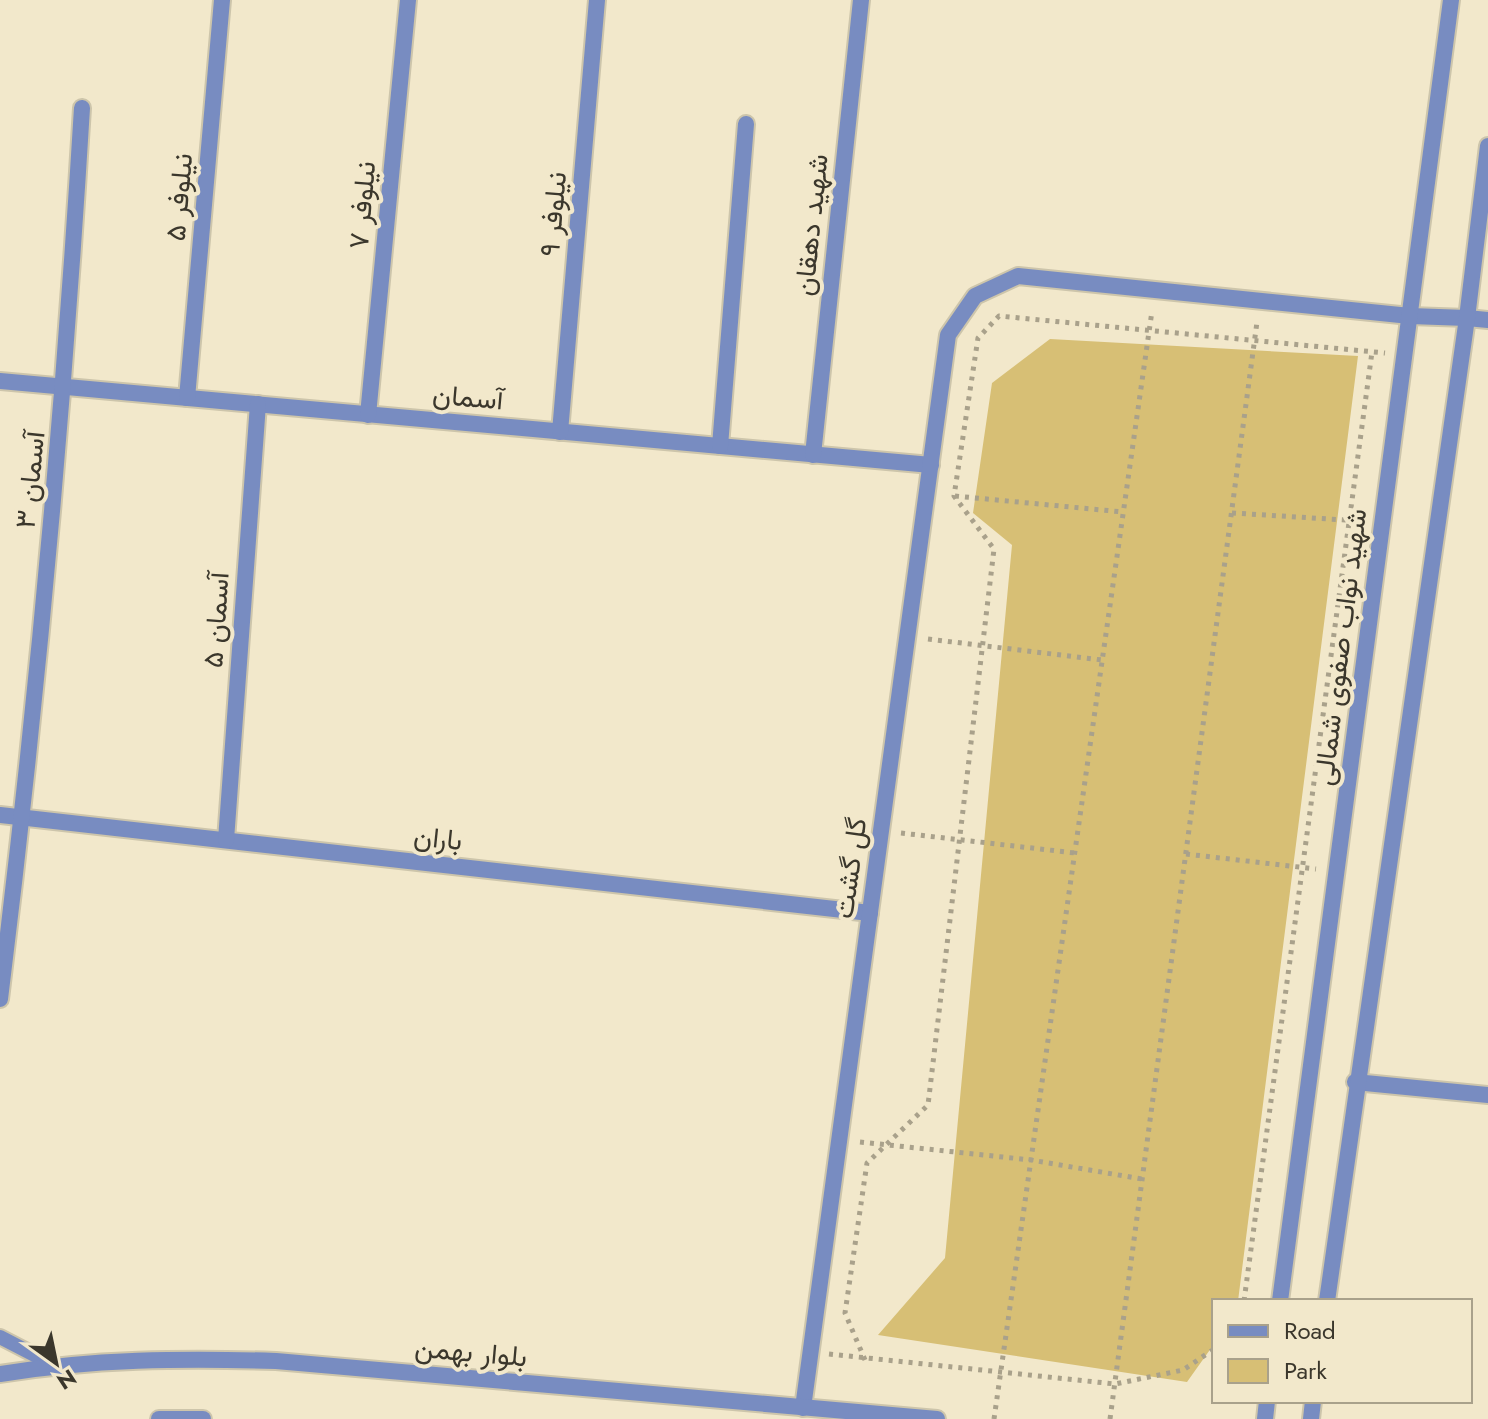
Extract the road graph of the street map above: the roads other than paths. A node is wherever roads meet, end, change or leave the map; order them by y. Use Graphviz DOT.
graph roads {
  1 [pos="222,0"];
  2 [pos="408,0"];
  3 [pos="597,0"];
  4 [pos="861,0"];
  5 [pos="1451,0"];
  6 [pos="82,108"];
  7 [pos="746,124"];
  8 [pos="1488,146"];
  9 [pos="1410,316"];
  10 [pos="1467,318"];
  11 [pos="1488,320"];
  12 [pos="0,381"];
  13 [pos="65,387"];
  14 [pos="187,398"];
  15 [pos="258,404"];
  16 [pos="368,415"];
  17 [pos="560,432"];
  18 [pos="720,446"];
  19 [pos="813,455"];
  20 [pos="931,465"];
  21 [pos="0,815"];
  22 [pos="23,817"];
  23 [pos="226,840"];
  24 [pos="870,913"];
  25 [pos="0,999"];
  26 [pos="1355,1082"];
  27 [pos="1488,1095"];
  28 [pos="1280,1299"];
  29 [pos="1327,1299"];
  30 [pos="0,1337"];
  31 [pos="54,1365"];
  32 [pos="0,1374"];
  33 [pos="803,1408"];
  34 [pos="159,1419"];
  35 [pos="203,1419"];
  36 [pos="937,1419"];
  1 -- 14 [label="street, نیلوفر ۵"];
  2 -- 16 [label="street, نیلوفر ۷"];
  3 -- 17 [label="street, نیلوفر ۹"];
  4 -- 19 [label="street, شهید دهقان"];
  5 -- 9 [label="street, شهید نواب صفوی شمالی"];
  6 -- 13 [label="street, آسمان ۳"];
  7 -- 18 [label="street"];
  8 -- 10 [label="street"];
  9 -- 10 [label="street"];
  9 -- 20 [label="street, گل گشت"];
  9 -- 28 [label="street, شهید نواب صفوی شمالی"];
  10 -- 11 [label="street"];
  10 -- 26 [label="street"];
  12 -- 13 [label="street, آسمان"];
  13 -- 14 [label="street, آسمان"];
  13 -- 22 [label="street, آسمان ۳"];
  14 -- 15 [label="street, آسمان"];
  15 -- 16 [label="street, آسمان"];
  15 -- 23 [label="street, آسمان ۵"];
  16 -- 17 [label="street, آسمان"];
  17 -- 18 [label="street, آسمان"];
  18 -- 19 [label="street, آسمان"];
  19 -- 20 [label="street, آسمان"];
  20 -- 24 [label="street, گل گشت"];
  21 -- 22 [label="street, باران"];
  22 -- 23 [label="street, باران"];
  22 -- 25 [label="street, آسمان ۳"];
  23 -- 24 [label="street, باران"];
  24 -- 33 [label="street, گل گشت"];
  26 -- 27 [label="street"];
  26 -- 29 [label="street"];
  30 -- 31 [label="lane"];
  31 -- 32 [label="street, بلوار بهمن"];
  31 -- 33 [label="street, بلوار بهمن"];
  33 -- 36 [label="street, بلوار بهمن"];
  34 -- 35 [label="street"];
}
